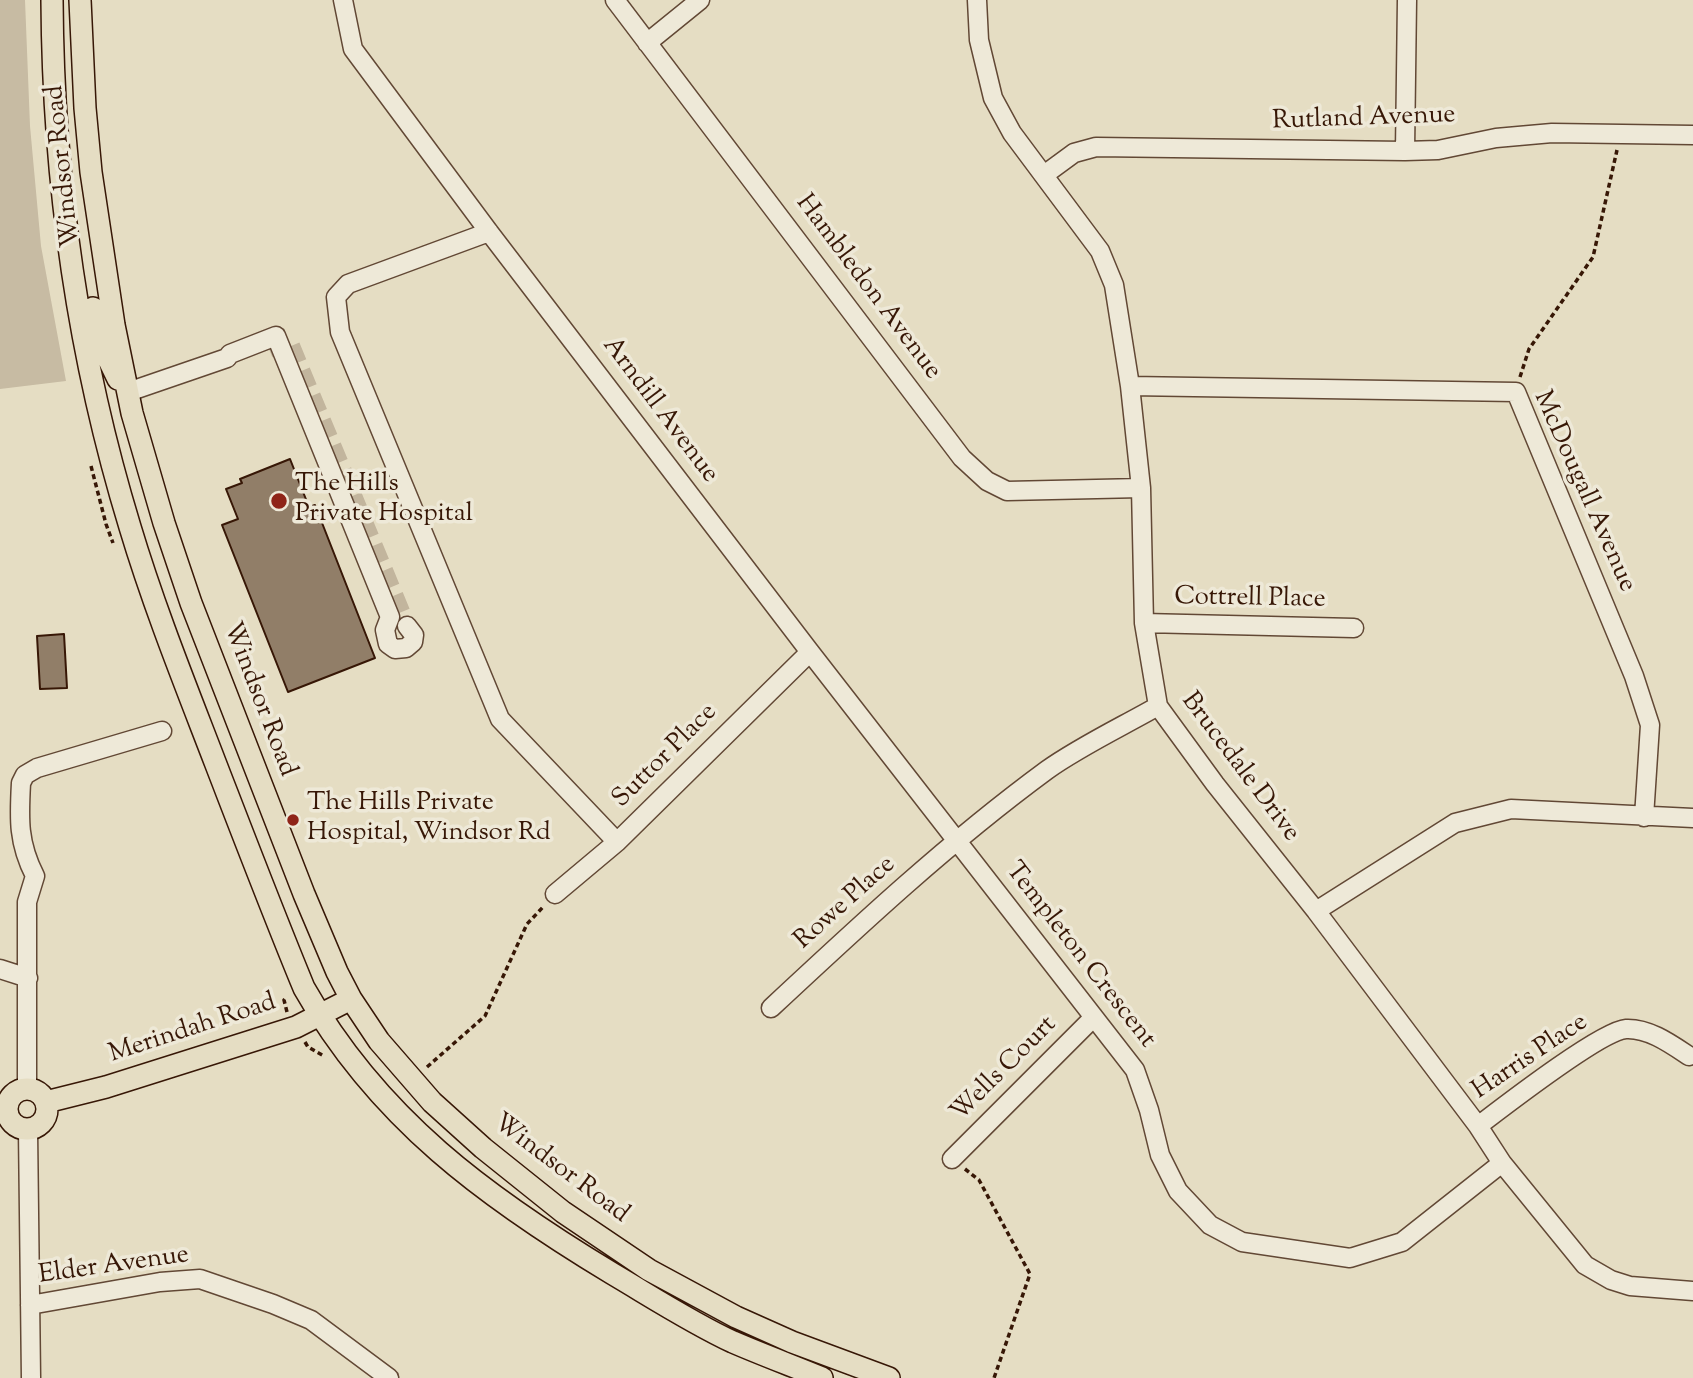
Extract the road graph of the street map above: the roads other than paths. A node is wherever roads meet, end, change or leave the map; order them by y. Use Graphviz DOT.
graph roads {
  1 [pos="52,0"];
  2 [pos="80,0"];
  3 [pos="343,0"];
  4 [pos="615,0"];
  5 [pos="700,0"];
  6 [pos="976,0"];
  7 [pos="1407,0"];
  8 [pos="647,43"];
  9 [pos="1693,135"];
  10 [pos="1405,151"];
  11 [pos="1044,175"];
  12 [pos="489,232"];
  13 [pos="70,255"];
  14 [pos="269,349"];
  15 [pos="227,358"];
  16 [pos="1130,386"];
  17 [pos="128,392"];
  18 [pos="117,479"];
  19 [pos="1141,488"];
  20 [pos="1144,623"];
  21 [pos="407,626"];
  22 [pos="1354,628"];
  23 [pos="810,652"];
  24 [pos="1158,706"];
  25 [pos="162,731"];
  26 [pos="1644,817"];
  27 [pos="1693,818"];
  28 [pos="957,841"];
  29 [pos="617,842"];
  30 [pos="555,894"];
  31 [pos="1316,911"];
  32 [pos="0,969"];
  33 [pos="28,978"];
  34 [pos="351,999"];
  35 [pos="771,1007"];
  36 [pos="319,1015"];
  37 [pos="1094,1017"];
  38 [pos="1689,1056"];
  39 [pos="27,1089"];
  40 [pos="46,1102"];
  41 [pos="4,1119"];
  42 [pos="1478,1126"];
  43 [pos="27,1129"];
  44 [pos="952,1159"];
  45 [pos="1502,1163"];
  46 [pos="1693,1291"];
  47 [pos="30,1305"];
  48 [pos="31,1378"];
  49 [pos="389,1378"];
  50 [pos="822,1378"];
  51 [pos="889,1378"];
  1 -- 13 [label="main road, Windsor Road"];
  2 -- 17 [label="main road, Windsor Road"];
  3 -- 12 [label="street, Arndill Avenue"];
  4 -- 8 [label="street, Hambledon Avenue"];
  5 -- 8 [label="street"];
  6 -- 11 [label="street, Brucedale Drive"];
  7 -- 10 [label="street"];
  8 -- 19 [label="street, Hambledon Avenue"];
  9 -- 10 [label="street, Rutland Avenue"];
  10 -- 11 [label="street, Rutland Avenue"];
  11 -- 16 [label="street, Brucedale Drive"];
  12 -- 23 [label="street, Arndill Avenue"];
  12 -- 29 [label="street"];
  13 -- 17 [label="main road"];
  13 -- 18 [label="main road, Windsor Road"];
  14 -- 15 [label="street"];
  15 -- 17 [label="street"];
  15 -- 21 [label="street"];
  16 -- 19 [label="street, Brucedale Drive"];
  16 -- 26 [label="street, McDougall Avenue"];
  17 -- 18 [label="main road"];
  17 -- 34 [label="main road, Windsor Road"];
  18 -- 36 [label="main road, Windsor Road"];
  19 -- 20 [label="street, Brucedale Drive"];
  20 -- 22 [label="street, Cottrell Place"];
  20 -- 24 [label="street, Brucedale Drive"];
  23 -- 28 [label="street, Arndill Avenue"];
  23 -- 29 [label="street, Suttor Place"];
  24 -- 28 [label="street, Rowe Place"];
  24 -- 31 [label="street, Brucedale Drive"];
  25 -- 33 [label="street"];
  26 -- 27 [label="street"];
  26 -- 31 [label="street"];
  28 -- 35 [label="street, Rowe Place"];
  28 -- 37 [label="street, Templeton Crescent"];
  29 -- 30 [label="street, Suttor Place"];
  31 -- 42 [label="street, Brucedale Drive"];
  32 -- 33 [label="street"];
  33 -- 39 [label="street"];
  34 -- 36 [label="main road, Merindah Road"];
  34 -- 51 [label="main road, Windsor Road"];
  36 -- 40 [label="main road, Merindah Road"];
  36 -- 50 [label="main road, Windsor Road"];
  37 -- 44 [label="street, Wells Court"];
  37 -- 45 [label="street, Templeton Crescent"];
  38 -- 42 [label="street, Harris Place"];
  39 -- 40 [label="main road"];
  39 -- 41 [label="main road"];
  40 -- 43 [label="main road"];
  41 -- 43 [label="main road"];
  42 -- 45 [label="street, Brucedale Drive"];
  43 -- 47 [label="street"];
  45 -- 46 [label="street, Brucedale Drive"];
  47 -- 48 [label="street"];
  47 -- 49 [label="street, Elder Avenue"];
}
